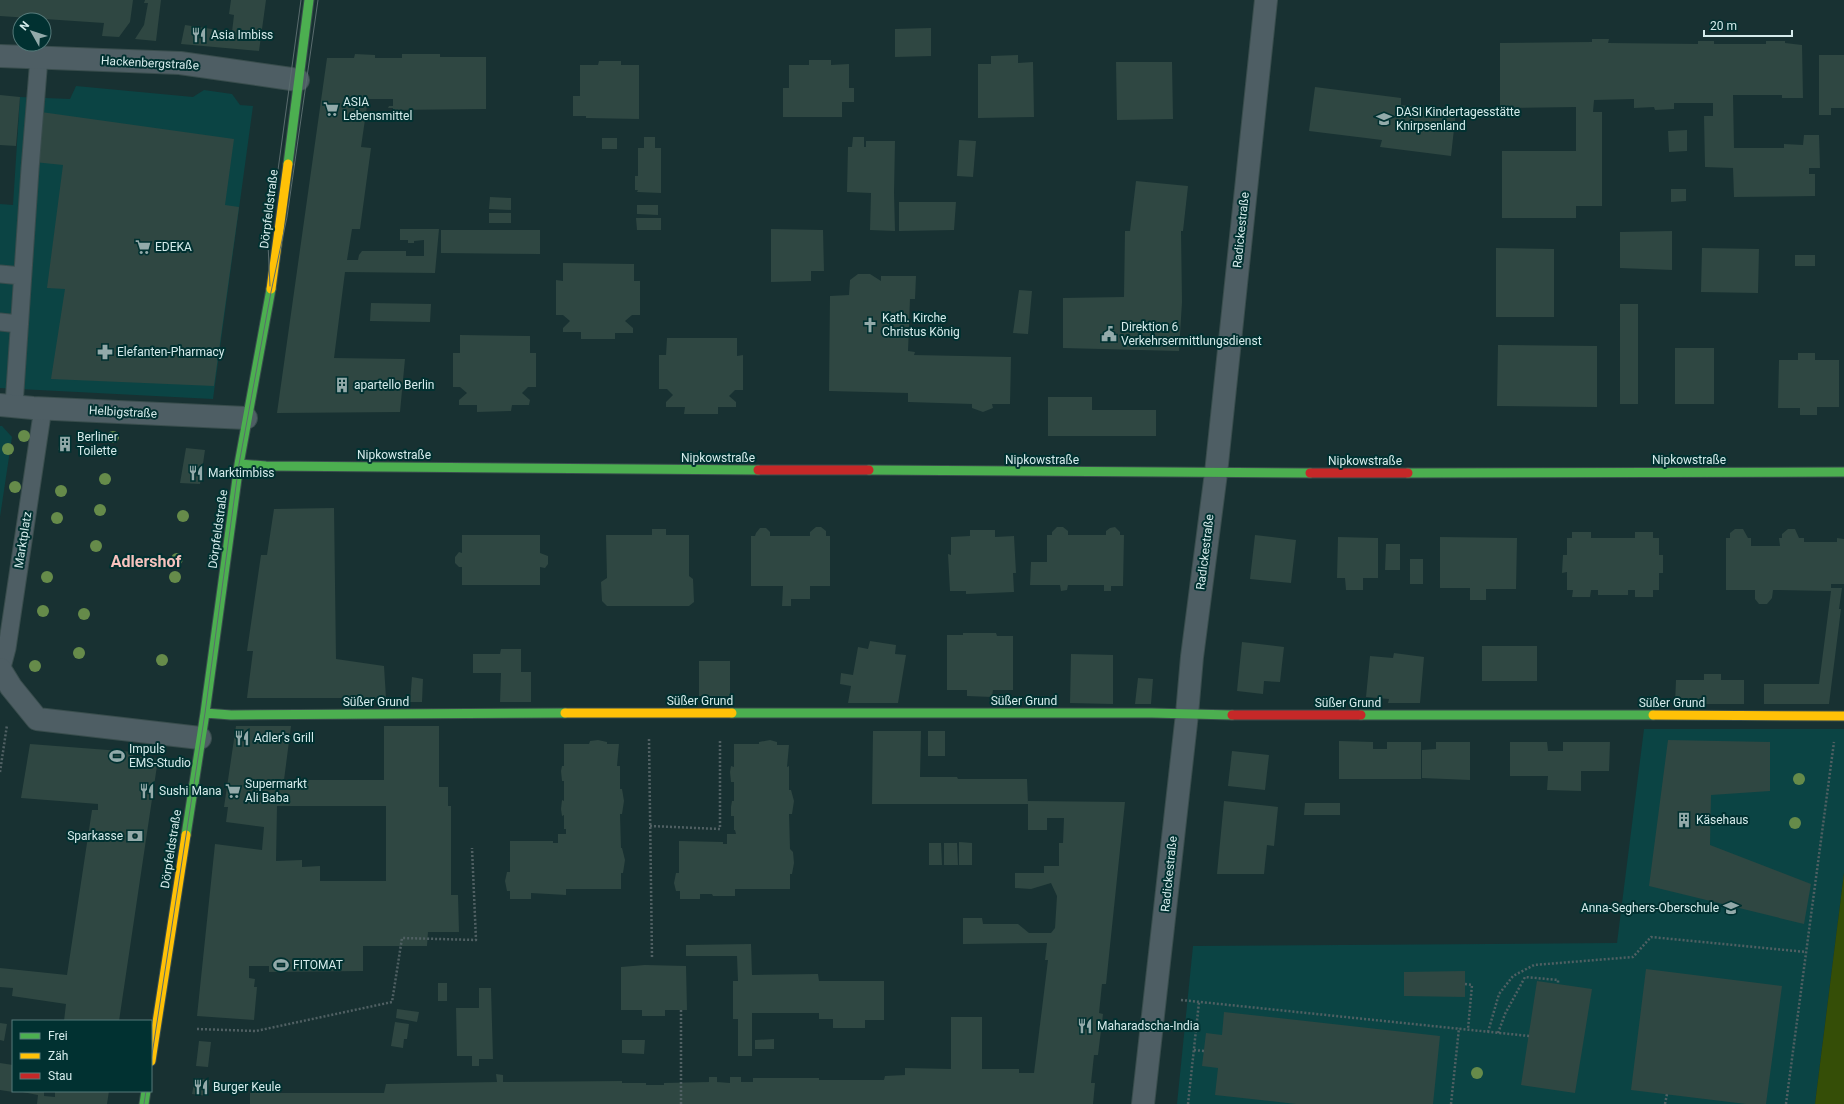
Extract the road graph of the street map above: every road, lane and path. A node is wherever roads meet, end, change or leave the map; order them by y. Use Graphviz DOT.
graph roads {
  1 [pos="309,0"];
  2 [pos="1266,0"];
  3 [pos="0,56"];
  4 [pos="39,58"];
  5 [pos="298,80"];
  6 [pos="0,274"];
  7 [pos="22,276"];
  8 [pos="0,322"];
  9 [pos="19,324"];
  10 [pos="7,405"];
  11 [pos="43,408"];
  12 [pos="246,418"];
  13 [pos="239,464"];
  14 [pos="1844,472"];
  15 [pos="1216,473"];
  16 [pos="4,676"];
  17 [pos="205,713"];
  18 [pos="648,713"];
  19 [pos="720,713"];
  20 [pos="1187,714"];
  21 [pos="1844,716"];
  22 [pos="1834,736"];
  23 [pos="200,738"];
  24 [pos="0,772"];
  25 [pos="650,826"];
  26 [pos="472,848"];
  27 [pos="1806,952"];
  28 [pos="652,957"];
  29 [pos="1465,984"];
  30 [pos="1558,984"];
  31 [pos="1188,1000"];
  32 [pos="1200,1002"];
  33 [pos="681,1010"];
  34 [pos="1459,1028"];
  35 [pos="197,1029"];
  36 [pos="1468,1029"];
  37 [pos="1488,1032"];
  38 [pos="1498,1033"];
  39 [pos="1529,1036"];
  40 [pos="1194,1050"];
  41 [pos="1204,1051"];
  42 [pos="152,1054"];
  43 [pos="146,1092"];
  44 [pos="1667,1094"];
  45 [pos="144,1104"];
  46 [pos="681,1104"];
  47 [pos="1143,1104"];
  48 [pos="1188,1104"];
  49 [pos="1451,1104"];
  50 [pos="1665,1104"];
  51 [pos="1786,1104"];
  1 -- 5 [label="street, Dörpfeldstraße"];
  2 -- 15 [label="street, Radickestraße"];
  3 -- 4 [label="street, Hackenbergstraße"];
  4 -- 5 [label="street, Hackenbergstraße"];
  4 -- 7 [label="lane"];
  5 -- 12 [label="street, Dörpfeldstraße"];
  6 -- 7 [label="lane"];
  7 -- 9 [label="lane"];
  8 -- 9 [label="lane"];
  9 -- 10 [label="lane"];
  10 -- 11 [label="street, Helbigstraße"];
  11 -- 12 [label="street, Helbigstraße"];
  11 -- 16 [label="lane, Marktplatz"];
  12 -- 13 [label="street, Dörpfeldstraße"];
  13 -- 15 [label="street, Nipkowstraße"];
  13 -- 17 [label="street, Dörpfeldstraße"];
  14 -- 15 [label="street, Nipkowstraße"];
  15 -- 20 [label="street, Radickestraße"];
  16 -- 23 [label="street"];
  16 -- 24 [label="path"];
  17 -- 18 [label="street, Süßer Grund"];
  17 -- 23 [label="street, Dörpfeldstraße"];
  18 -- 19 [label="street, Süßer Grund"];
  18 -- 25 [label="path"];
  19 -- 20 [label="street, Süßer Grund"];
  19 -- 25 [label="path"];
  20 -- 21 [label="street, Süßer Grund"];
  20 -- 47 [label="street, Radickestraße"];
  22 -- 27 [label="path"];
  23 -- 42 [label="street, Dörpfeldstraße"];
  25 -- 28 [label="path"];
  26 -- 35 [label="path"];
  27 -- 37 [label="path"];
  27 -- 51 [label="path"];
  29 -- 36 [label="path"];
  30 -- 38 [label="path"];
  31 -- 32 [label="path"];
  32 -- 34 [label="path"];
  32 -- 40 [label="path"];
  33 -- 46 [label="path"];
  34 -- 36 [label="path"];
  34 -- 49 [label="path"];
  36 -- 37 [label="path"];
  37 -- 38 [label="path"];
  38 -- 39 [label="path"];
  40 -- 41 [label="path"];
  40 -- 48 [label="path"];
  43 -- 45 [label="street"];
  44 -- 50 [label="path"];
}
